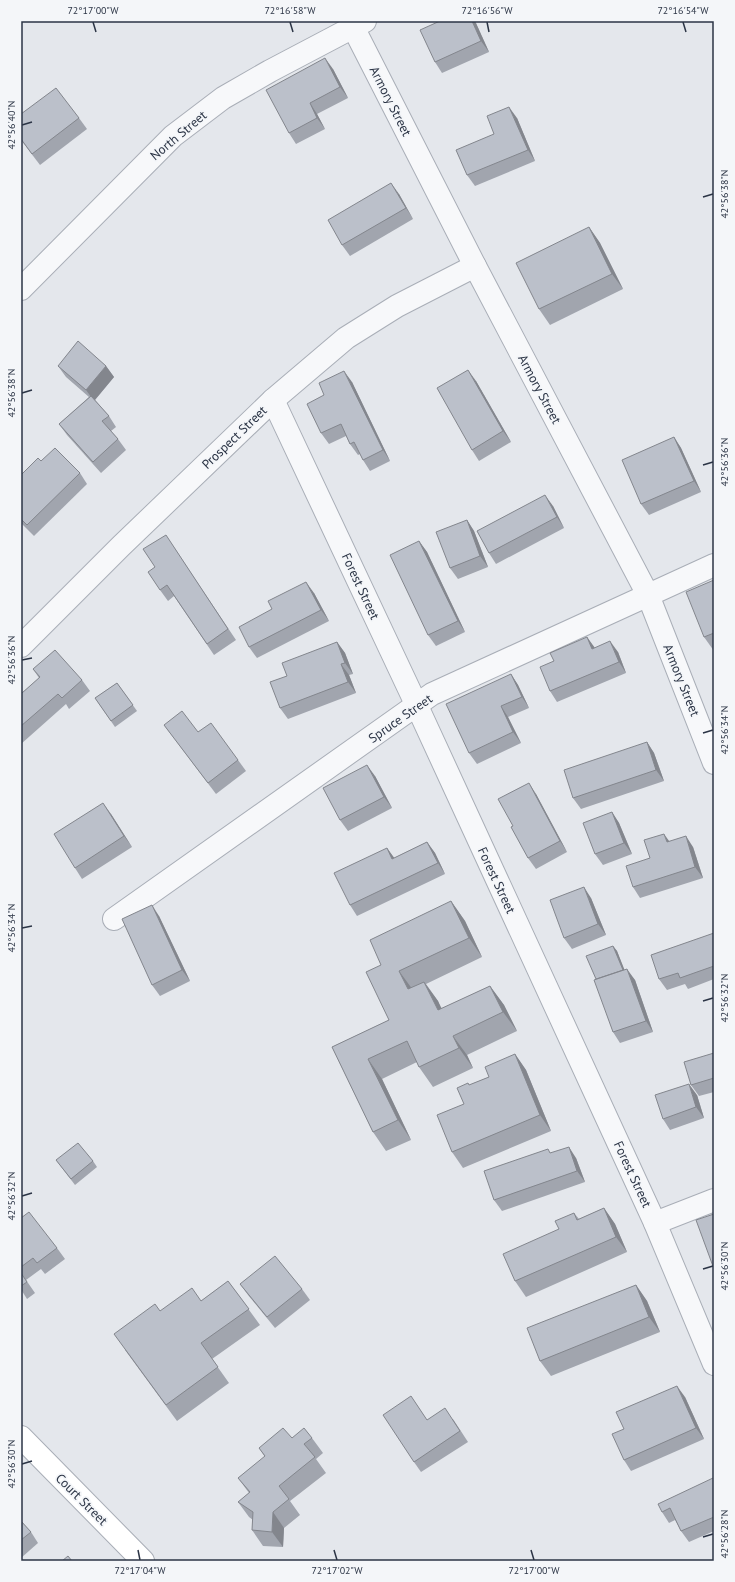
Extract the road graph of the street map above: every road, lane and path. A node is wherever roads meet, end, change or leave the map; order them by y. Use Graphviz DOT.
graph roads {
  1 [pos="356,23"];
  2 [pos="475,266"];
  3 [pos="21,289"];
  4 [pos="273,400"];
  5 [pos="714,565"];
  6 [pos="648,596"];
  7 [pos="21,646"];
  8 [pos="417,706"];
  9 [pos="714,763"];
  10 [pos="114,919"];
  11 [pos="714,1200"];
  12 [pos="655,1223"];
  13 [pos="714,1364"];
  14 [pos="21,1437"];
  15 [pos="143,1561"];
  1 -- 2 [label="street, Armory Street"];
  1 -- 3 [label="street, North Street"];
  2 -- 4 [label="street, Prospect Street"];
  2 -- 6 [label="street, Armory Street"];
  4 -- 7 [label="street, Prospect Street"];
  4 -- 8 [label="street, Forest Street"];
  5 -- 6 [label="street, Spruce Street"];
  6 -- 8 [label="street, Spruce Street"];
  6 -- 9 [label="street, Armory Street"];
  8 -- 10 [label="street, Spruce Street"];
  8 -- 12 [label="street, Forest Street"];
  11 -- 12 [label="street"];
  12 -- 13 [label="street, Forest Street"];
  14 -- 15 [label="main road, Court Street"];
}
